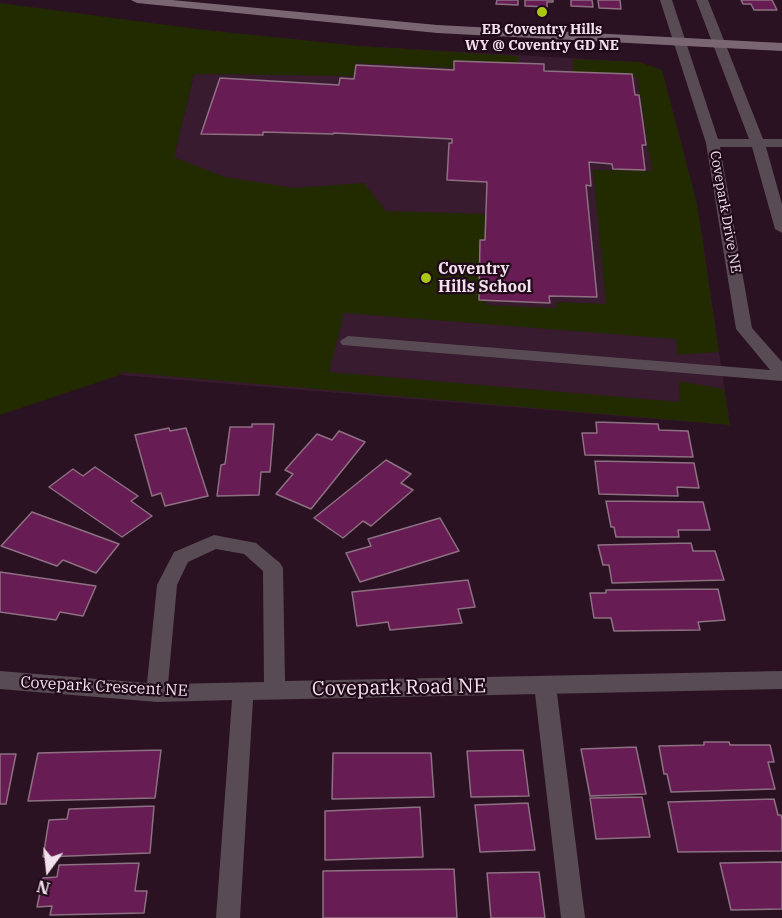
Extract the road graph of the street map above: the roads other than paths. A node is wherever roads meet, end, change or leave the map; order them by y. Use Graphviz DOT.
graph roads {
  1 [pos="137,0"];
  2 [pos="666,0"];
  3 [pos="702,0"];
  4 [pos="782,34"];
  5 [pos="679,42"];
  6 [pos="717,42"];
  7 [pos="782,47"];
  8 [pos="713,143"];
  9 [pos="782,143"];
  10 [pos="758,144"];
  11 [pos="782,229"];
  12 [pos="348,341"];
  13 [pos="782,374"];
  14 [pos="0,680"];
  15 [pos="782,680"];
  16 [pos="545,686"];
  17 [pos="275,690"];
  18 [pos="243,691"];
  19 [pos="157,693"];
  20 [pos="228,918"];
  21 [pos="573,918"];
  1 -- 5 [label="street"];
  2 -- 5 [label="street, Covepark Drive NE"];
  3 -- 6 [label="street"];
  4 -- 6 [label="street"];
  5 -- 6 [label="street"];
  5 -- 8 [label="street, Covepark Drive NE"];
  6 -- 7 [label="street"];
  6 -- 10 [label="street"];
  8 -- 10 [label="street"];
  8 -- 13 [label="street, Covepark Drive NE"];
  9 -- 10 [label="street"];
  10 -- 11 [label="street"];
  12 -- 13 [label="street"];
  14 -- 19 [label="street, Covepark Crescent NE"];
  15 -- 16 [label="street, Covepark Road NE"];
  16 -- 17 [label="street, Covepark Road NE"];
  16 -- 21 [label="street"];
  17 -- 18 [label="street, Covepark Road NE"];
  17 -- 19 [label="street"];
  18 -- 19 [label="street, Covepark Crescent NE"];
  18 -- 20 [label="street"];
}
